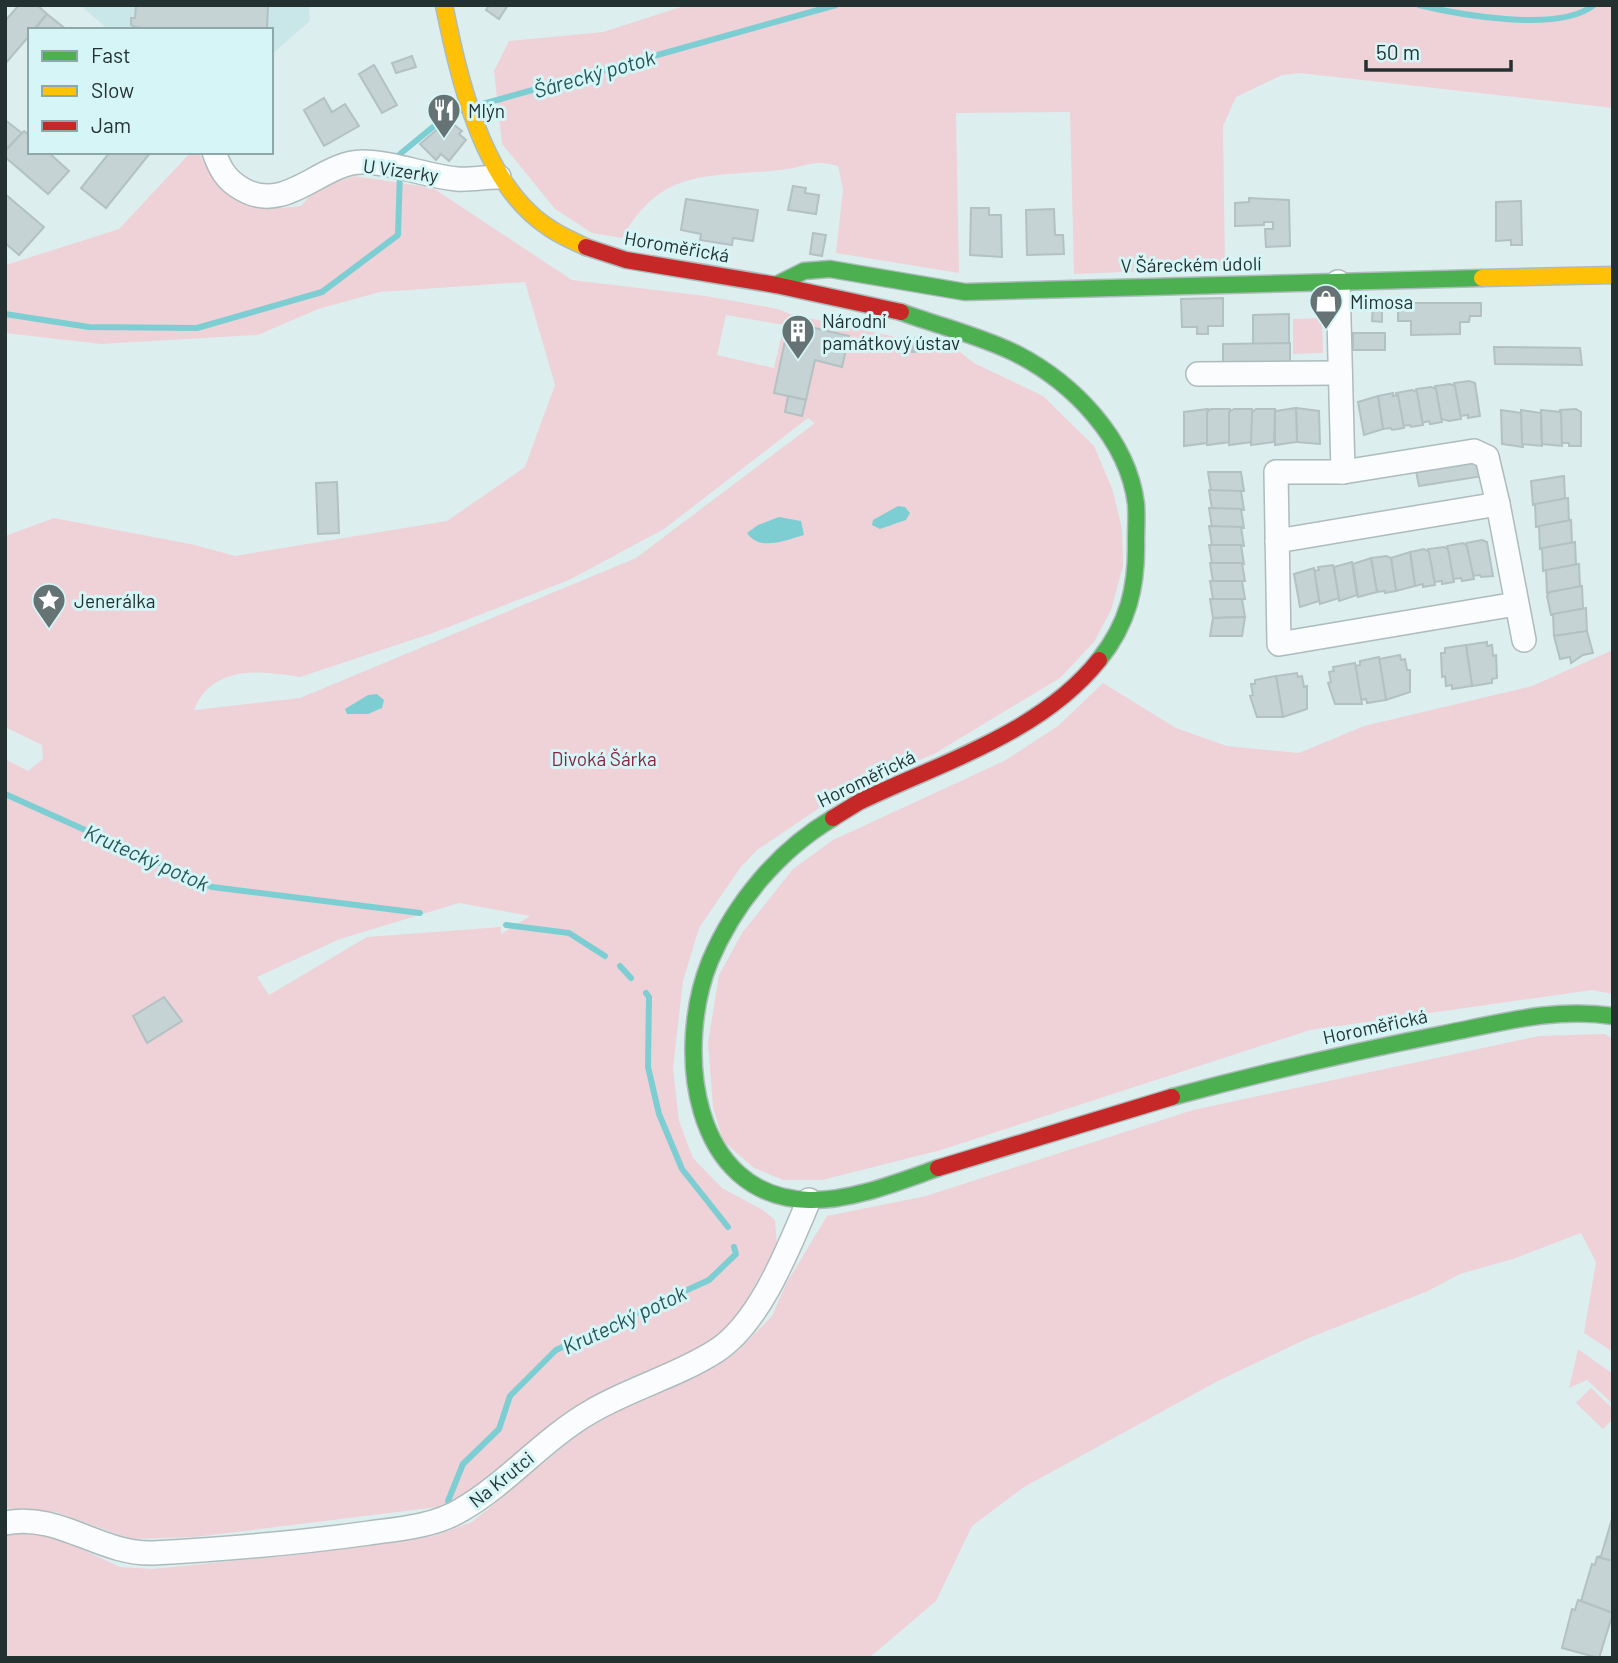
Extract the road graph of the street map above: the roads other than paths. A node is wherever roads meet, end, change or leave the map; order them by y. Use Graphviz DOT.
graph roads {
  1 [pos="444,5"];
  2 [pos="215,154"];
  3 [pos="499,177"];
  4 [pos="1613,275"];
  5 [pos="1338,282"];
  6 [pos="776,285"];
  7 [pos="1340,373"];
  8 [pos="1198,374"];
  9 [pos="1343,472"];
  10 [pos="1498,504"];
  11 [pos="1278,541"];
  12 [pos="1516,604"];
  13 [pos="1524,640"];
  14 [pos="1613,1016"];
  15 [pos="809,1200"];
  16 [pos="5,1522"];
  1 -- 3 [label="main road, Horoměřická"];
  2 -- 3 [label="street, U Vizerky"];
  3 -- 6 [label="main road, Horoměřická"];
  4 -- 5 [label="main road, V Šáreckém údolí"];
  5 -- 6 [label="main road, V Šáreckém údolí"];
  5 -- 7 [label="street"];
  6 -- 15 [label="main road, Horoměřická"];
  7 -- 8 [label="street"];
  7 -- 9 [label="street"];
  9 -- 10 [label="street"];
  9 -- 11 [label="street"];
  10 -- 11 [label="street"];
  10 -- 12 [label="street"];
  11 -- 12 [label="street"];
  12 -- 13 [label="street"];
  14 -- 15 [label="main road, Horoměřická"];
  15 -- 16 [label="street, Na Krutci"];
}
